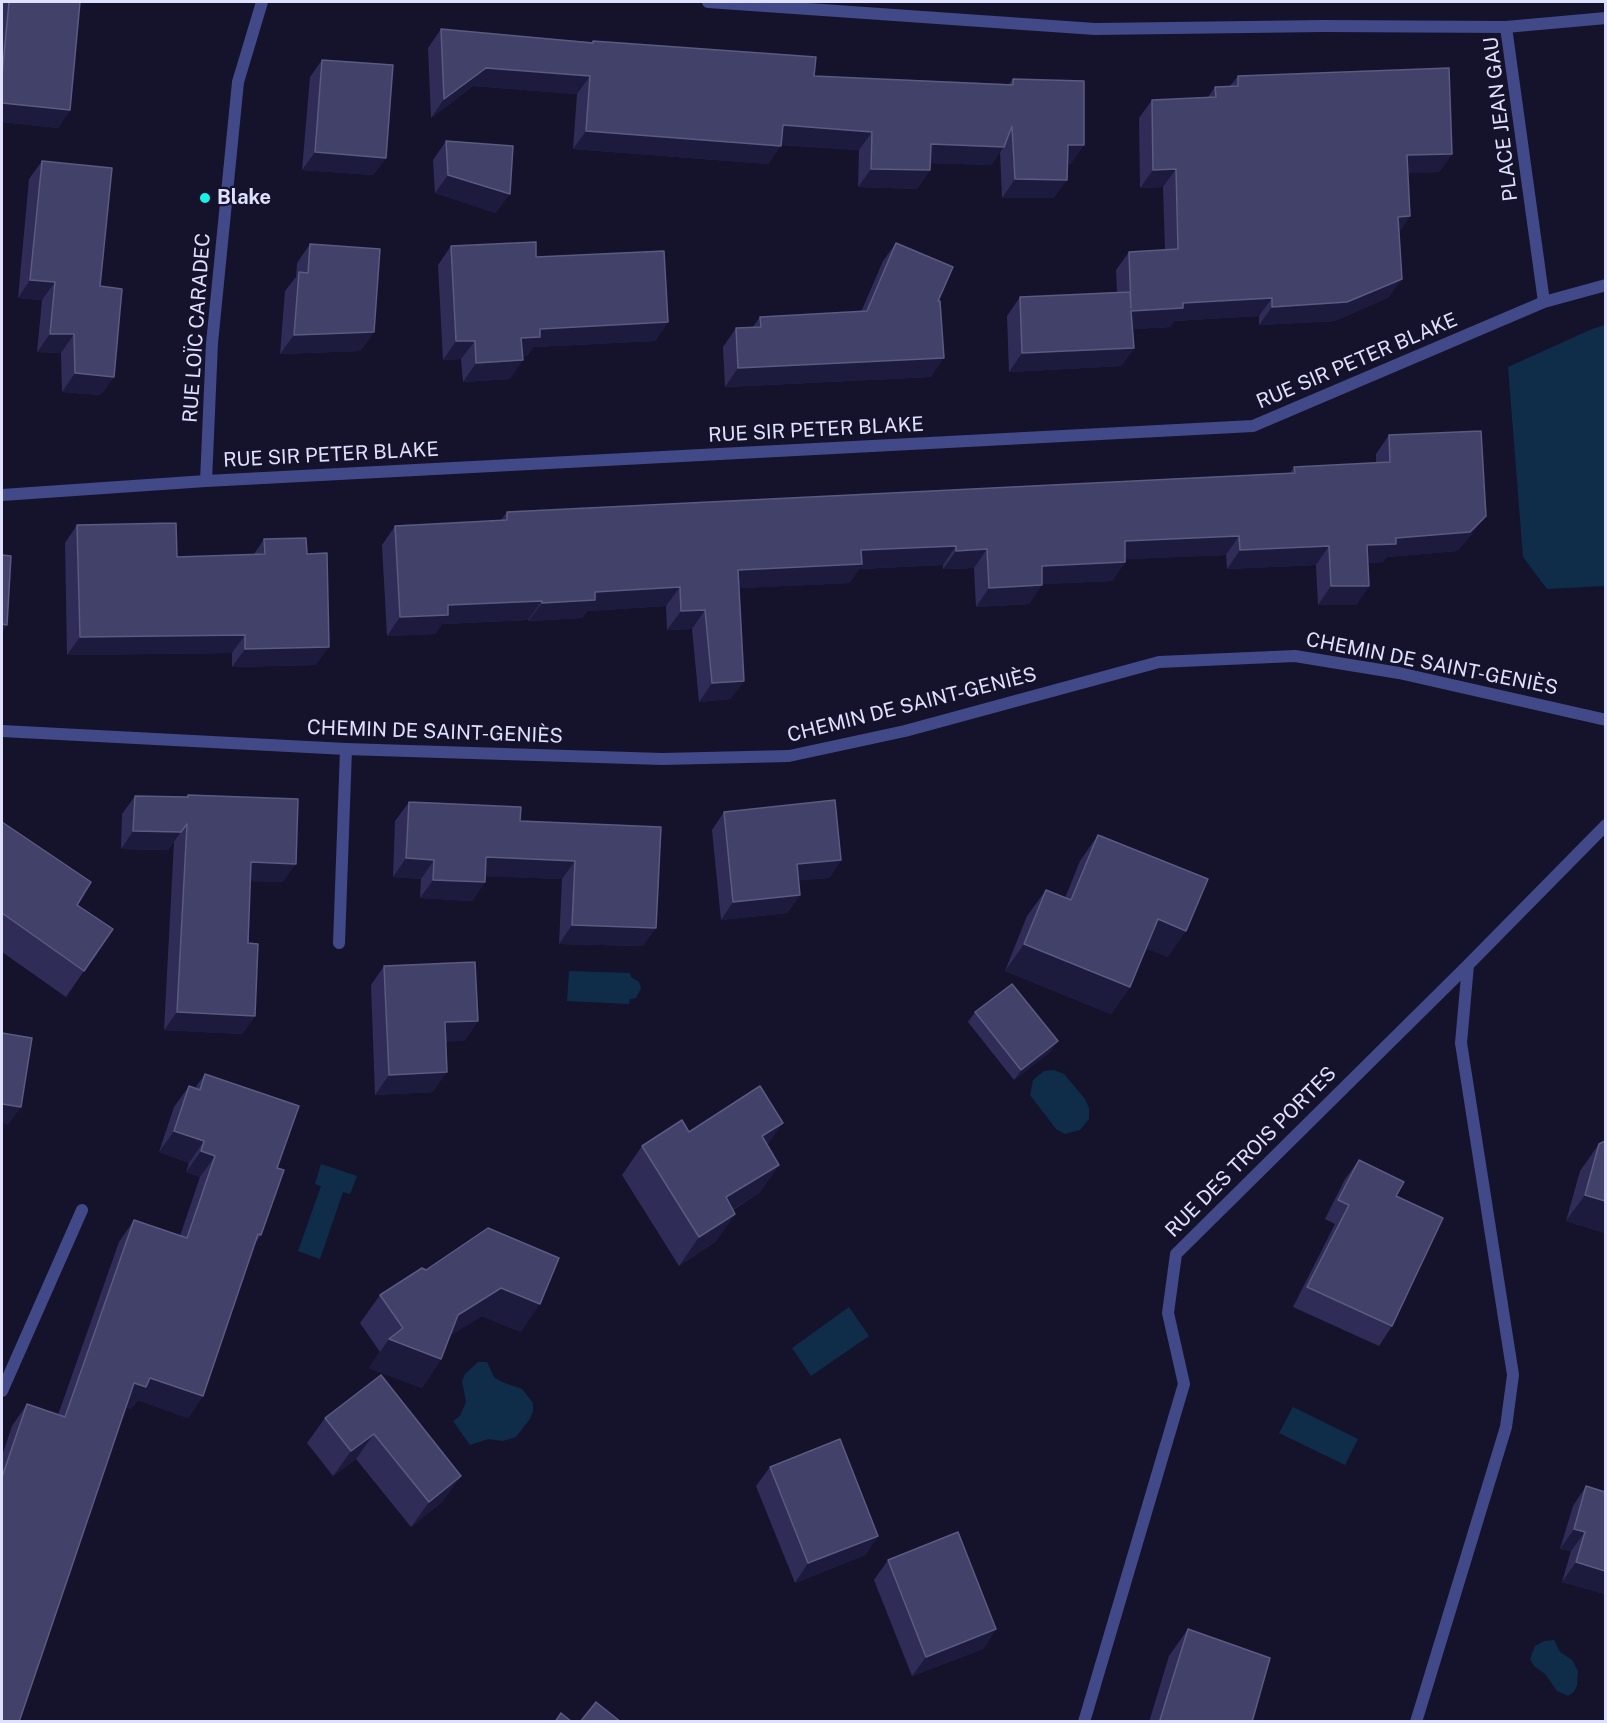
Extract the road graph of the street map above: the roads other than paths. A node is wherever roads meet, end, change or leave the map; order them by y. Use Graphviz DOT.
graph roads {
  1 [pos="262,2"];
  2 [pos="708,2"];
  3 [pos="1605,18"];
  4 [pos="1506,27"];
  5 [pos="1605,285"];
  6 [pos="1544,302"];
  7 [pos="206,481"];
  8 [pos="2,495"];
  9 [pos="1605,720"];
  10 [pos="2,731"];
  11 [pos="346,749"];
  12 [pos="1605,825"];
  13 [pos="339,943"];
  14 [pos="1468,965"];
  15 [pos="82,1210"];
  16 [pos="2,1390"];
  17 [pos="1083,1722"];
  18 [pos="1416,1722"];
  1 -- 7 [label="street, RUE LOÏC CARADEC"];
  2 -- 4 [label="street"];
  3 -- 4 [label="street, PLACE JEAN GAU"];
  4 -- 6 [label="street, PLACE JEAN GAU"];
  5 -- 6 [label="street, RUE SIR PETER BLAKE"];
  6 -- 7 [label="street, RUE SIR PETER BLAKE"];
  7 -- 8 [label="street, RUE SIR PETER BLAKE"];
  9 -- 11 [label="street, CHEMIN DE SAINT-GENIÈS"];
  10 -- 11 [label="street, CHEMIN DE SAINT-GENIÈS"];
  11 -- 13 [label="street"];
  12 -- 14 [label="street, RUE DES TROIS PORTES"];
  14 -- 17 [label="street, RUE DES TROIS PORTES"];
  14 -- 18 [label="street"];
  15 -- 16 [label="street"];
}
